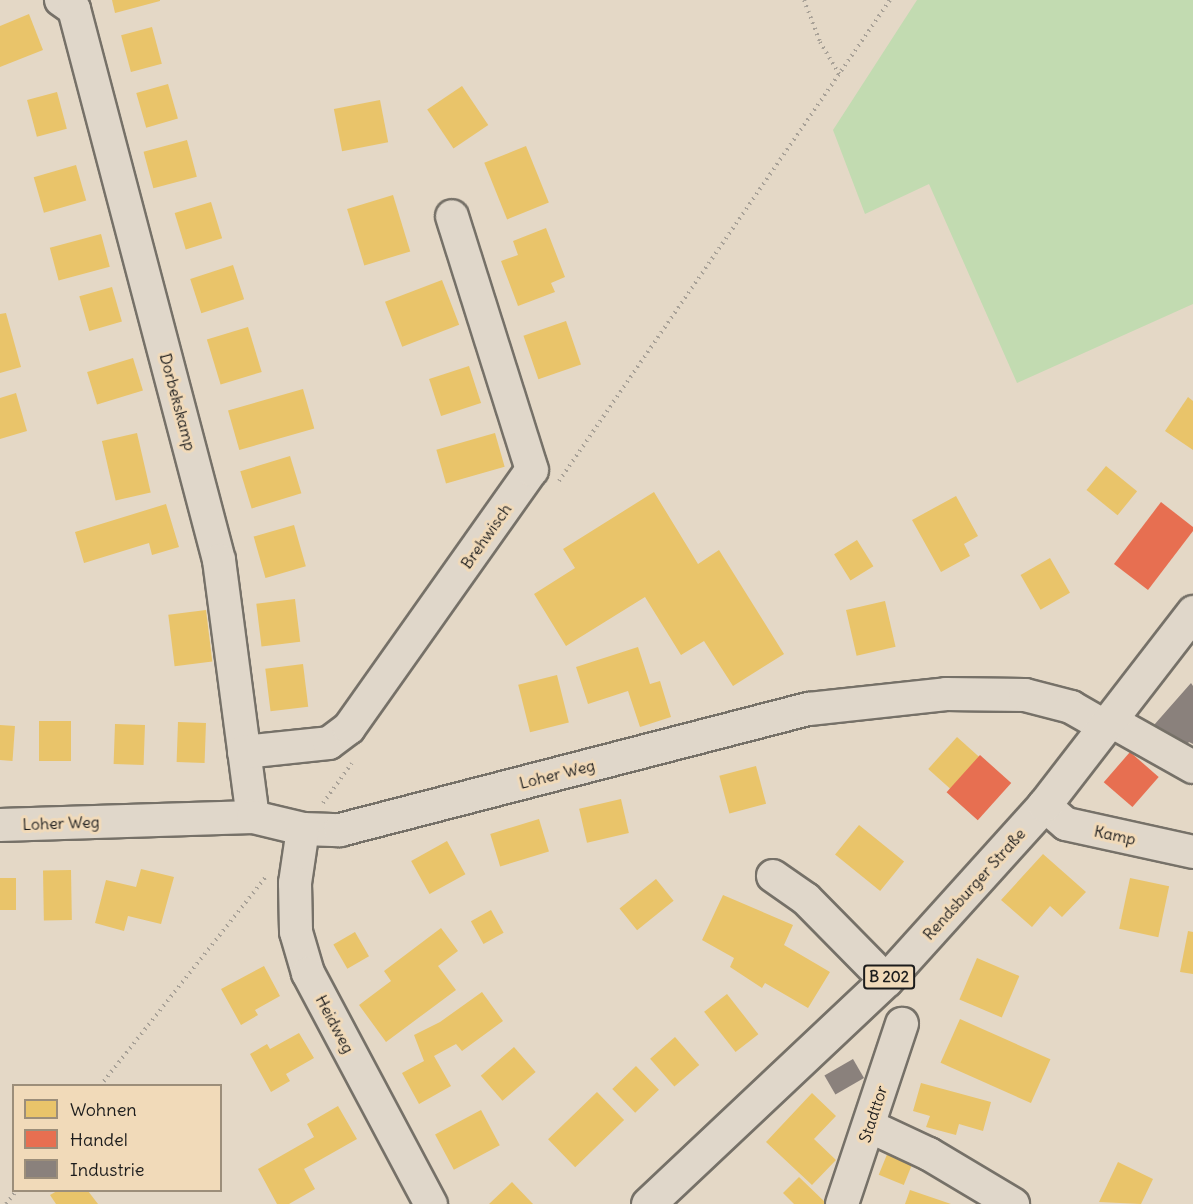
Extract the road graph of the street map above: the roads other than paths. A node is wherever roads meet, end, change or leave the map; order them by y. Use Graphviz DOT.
graph roads {
  1 [pos="62,0"];
  2 [pos="452,216"];
  3 [pos="1193,612"];
  4 [pos="1108,724"];
  5 [pos="244,752"];
  6 [pos="1193,767"];
  7 [pos="1044,806"];
  8 [pos="253,817"];
  9 [pos="0,825"];
  10 [pos="303,829"];
  11 [pos="1193,852"];
  12 [pos="773,876"];
  13 [pos="886,980"];
  14 [pos="902,1024"];
  15 [pos="869,1126"];
  16 [pos="431,1204"];
  17 [pos="648,1204"];
  18 [pos="843,1204"];
  19 [pos="1013,1204"];
  1 -- 5 [label="street, Dorbekskamp"];
  2 -- 5 [label="street, Brehwisch"];
  3 -- 4 [label="main road, Rendsburger Straße"];
  4 -- 6 [label="street, Loher Weg"];
  4 -- 7 [label="main road, Rendsburger Straße / B 202"];
  4 -- 10 [label="street, Loher Weg"];
  5 -- 8 [label="street, Dorbekskamp"];
  7 -- 11 [label="street, Kamp"];
  7 -- 13 [label="main road, Rendsburger Straße / B 202"];
  8 -- 9 [label="street, Loher Weg"];
  8 -- 10 [label="street, Loher Weg"];
  10 -- 16 [label="street, Heidweg"];
  12 -- 13 [label="street"];
  13 -- 17 [label="main road, Rendsburger Straße / B 202"];
  14 -- 15 [label="street, Stadttor"];
  15 -- 18 [label="street, Stadttor"];
  15 -- 19 [label="street"];
}
